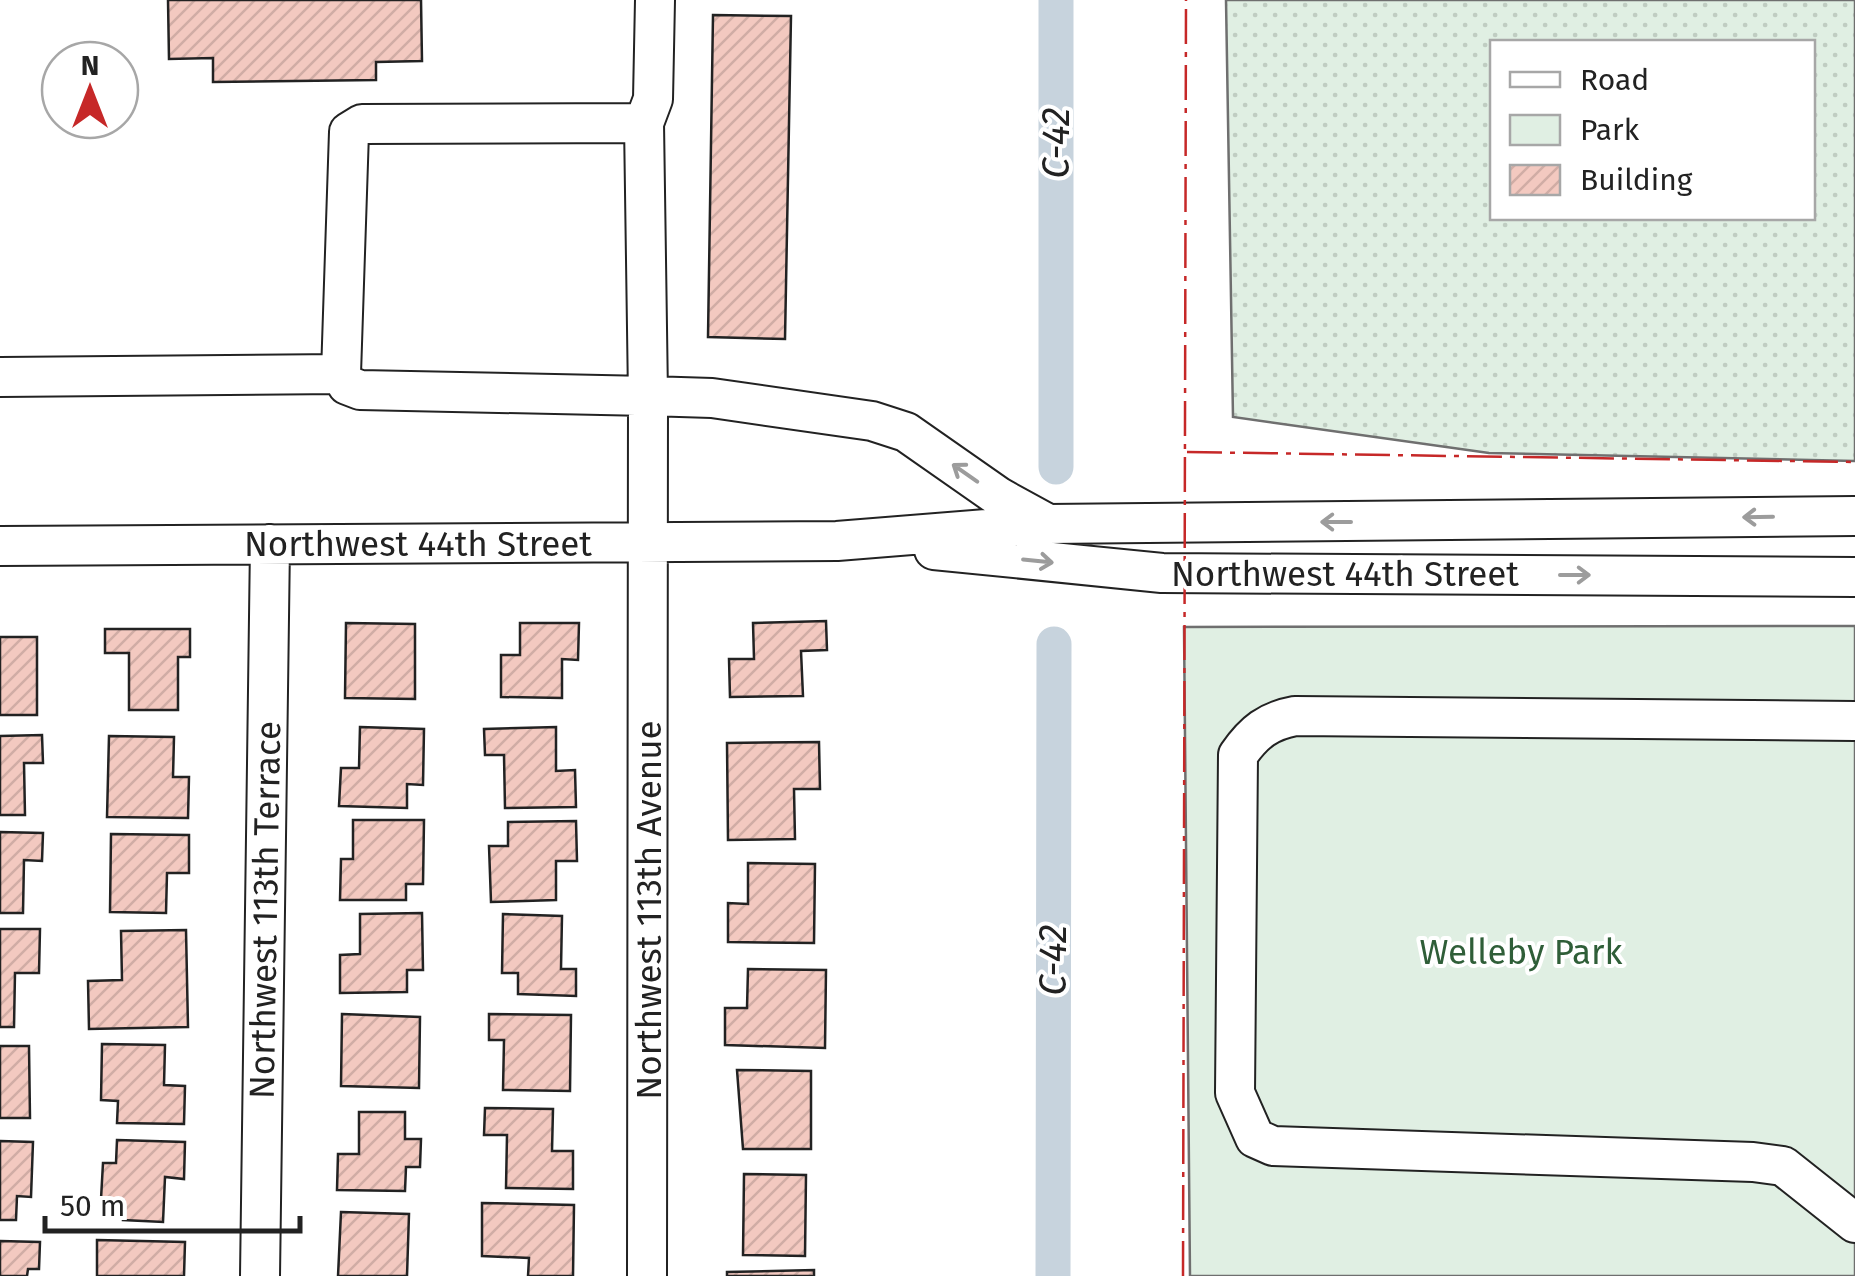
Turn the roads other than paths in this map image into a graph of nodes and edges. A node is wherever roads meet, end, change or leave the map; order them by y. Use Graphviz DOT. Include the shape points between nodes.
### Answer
graph roads {
  1 [pos="655,0"];
  2 [pos="644,123"];
  3 [pos="341,374"];
  4 [pos="0,377"];
  5 [pos="648,396"];
  6 [pos="1855,516"];
  7 [pos="1048,524"];
  8 [pos="836,541"];
  9 [pos="651,543"];
  10 [pos="270,544"];
  11 [pos="0,546"];
  12 [pos="1855,577"];
  13 [pos="1855,721"];
  14 [pos="1855,1223"];
  15 [pos="260,1276"];
  16 [pos="647,1276"];
  1 -- 2 [label="street, Northwest 113th Avenue" via="653,98"];
  2 -- 3 [label="street" via="362,124 349,132"];
  2 -- 5 [label="street, Northwest 113th Avenue"];
  3 -- 4 [label="street"];
  3 -- 5 [label="street" via="360,390"];
  7 -- 5 [label="street, one-way" via="906,432 872,421 712,398"];
  5 -- 9 [label="street, Northwest 113th Avenue"];
  6 -- 7 [label="street, Northwest 44th Street, one-way"];
  7 -- 8 [label="street, Northwest 44th Street"];
  8 -- 9 [label="street, Northwest 44th Street"];
  8 -- 12 [label="street, Northwest 44th Street, one-way" via="1162,573"];
  9 -- 10 [label="street, Northwest 44th Street"];
  9 -- 16 [label="street, Northwest 113th Avenue"];
  10 -- 11 [label="street, Northwest 44th Street"];
  10 -- 15 [label="street, Northwest 113th Terrace"];
  13 -- 14 [label="street" via="1273,720 1238,755 1235,1034 1235,1093 1254,1138 1274,1146 1753,1162 1783,1166"];
}
